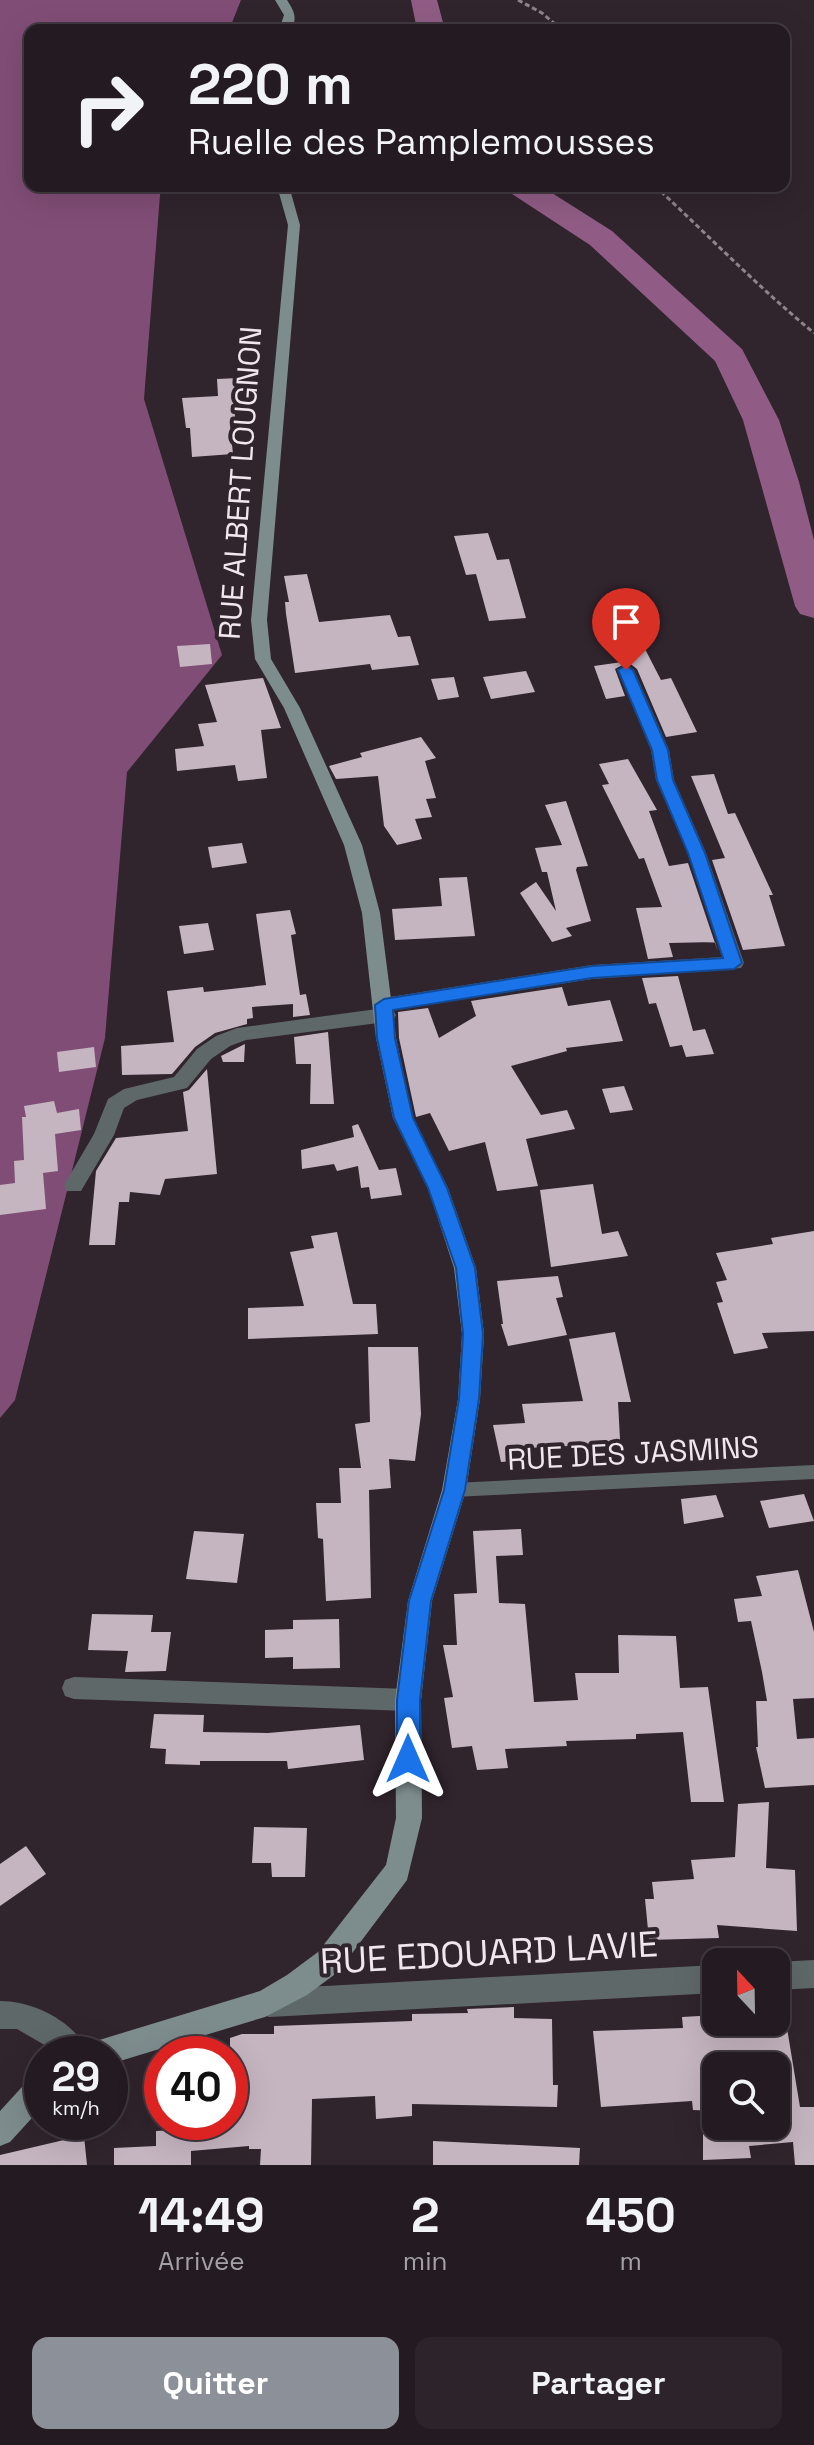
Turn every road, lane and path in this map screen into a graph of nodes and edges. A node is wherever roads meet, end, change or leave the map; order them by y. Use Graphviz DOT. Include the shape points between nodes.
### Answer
graph roads {
  1 [pos="281,0"];
  2 [pos="518,0"];
  3 [pos="289,24"];
  4 [pos="555,24"];
  5 [pos="285,192"];
  6 [pos="661,192"];
  7 [pos="814,333"];
  8 [pos="626,670"];
  9 [pos="385,1010"];
  10 [pos="74,1185"];
  11 [pos="814,1472"];
  12 [pos="454,1490"];
  13 [pos="74,1688"];
  14 [pos="408,1700"];
  15 [pos="814,1974"];
  16 [pos="790,1975"];
  17 [pos="702,1980"];
  18 [pos="265,2003"];
  19 [pos="0,2015"];
  20 [pos="57,2036"];
  21 [pos="128,2044"];
  22 [pos="24,2106"];
  23 [pos="0,2132"];
  1 -- 3 [label="street" via="290,14"];
  2 -- 4 [label="path"];
  5 -- 9 [label="street, RUE ALBERT LOUGNON" via="294,225 261,589 263,659 292,708 353,845 371,913"];
  6 -- 7 [label="path"];
  8 -- 9 [label="street" via="660,750 665,780 697,853 734,963 592,972"];
  9 -- 10 [label="street" via="223,1041 180,1083 131,1094 115,1104 104,1135"];
  9 -- 12 [label="street, RUE ALBERT LOUGNON" via="403,1118 438,1188 465,1268 473,1334"];
  11 -- 12 [label="lane, RUE DES JASMINS"];
  12 -- 14 [label="street, RUE ALBERT LOUGNON" via="420,1601"];
  13 -- 14 [label="street"];
  14 -- 18 [label="street, RUE ALBERT LOUGNON" via="409,1818 398,1871 328,1962"];
  15 -- 16 [label="street"];
  17 -- 18 [label="street, RUE EDOUARD LAVIE"];
  18 -- 21 [label="street, RUE ALBERT LOUGNON"];
  19 -- 20 [label="street" via="20,2015"];
  22 -- 23 [label="street"];
}
